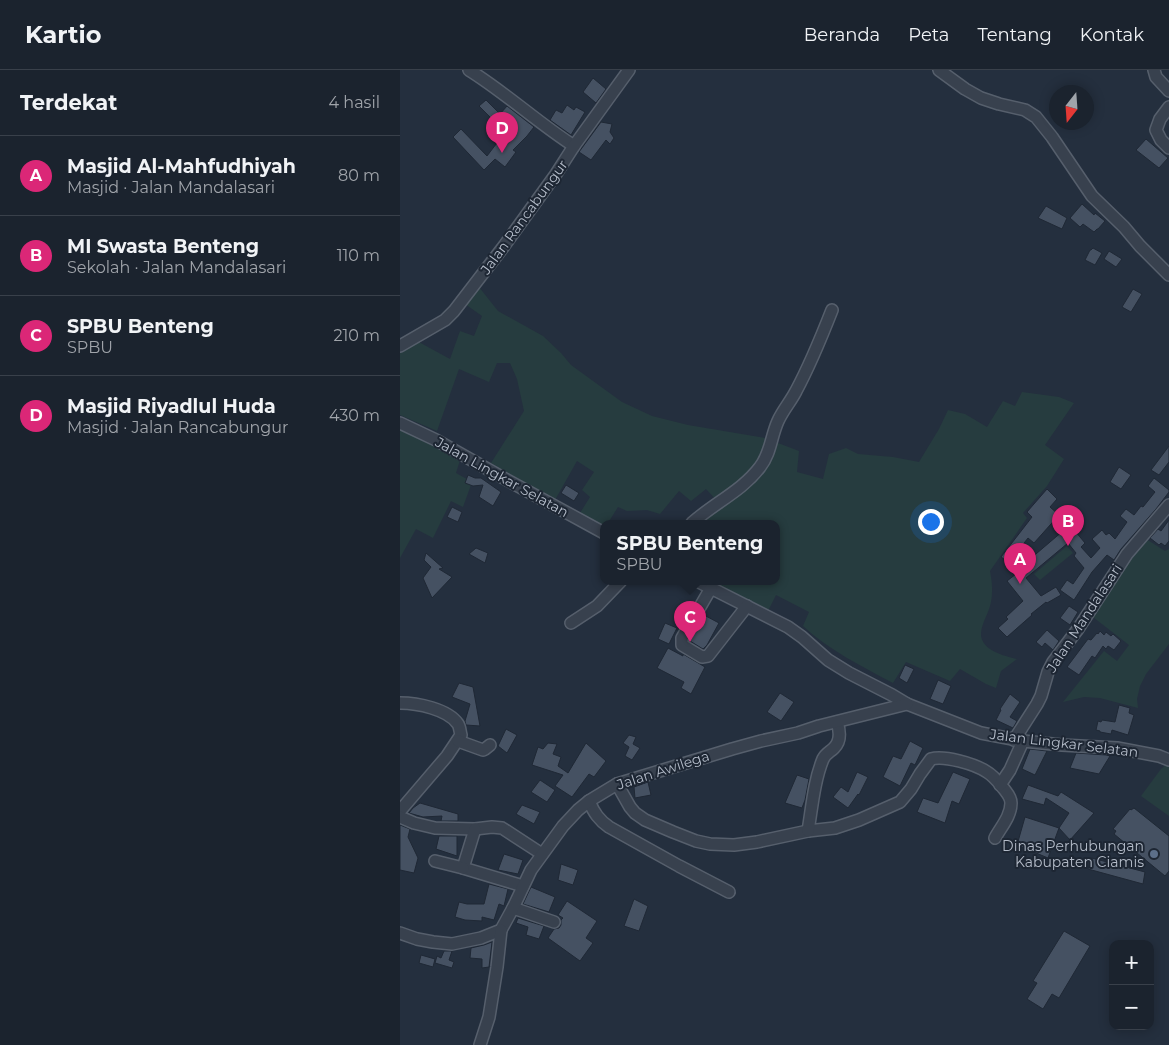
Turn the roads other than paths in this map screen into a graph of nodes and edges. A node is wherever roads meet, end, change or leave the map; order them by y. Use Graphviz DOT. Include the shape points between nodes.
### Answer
graph roads {
  1 [pos="469,70"];
  2 [pos="629,70"];
  3 [pos="939,70"];
  4 [pos="1154,70"];
  5 [pos="1169,91"];
  6 [pos="1169,107"];
  7 [pos="574,146"];
  8 [pos="1169,148"];
  9 [pos="1169,274"];
  10 [pos="832,310"];
  11 [pos="400,346"];
  12 [pos="400,423"];
  13 [pos="1169,505"];
  14 [pos="696,520"];
  15 [pos="600,531"];
  16 [pos="617,585"];
  17 [pos="705,585"];
  18 [pos="711,588"];
  19 [pos="747,606"];
  20 [pos="571,623"];
  21 [pos="400,703"];
  22 [pos="907,704"];
  23 [pos="837,722"];
  24 [pos="1018,740"];
  25 [pos="458,741"];
  26 [pos="490,745"];
  27 [pos="1169,760"];
  28 [pos="618,784"];
  29 [pos="1000,785"];
  30 [pos="589,801"];
  31 [pos="400,811"];
  32 [pos="400,817"];
  33 [pos="475,829"];
  34 [pos="808,831"];
  35 [pos="995,838"];
  36 [pos="542,854"];
  37 [pos="435,861"];
  38 [pos="463,868"];
  39 [pos="523,886"];
  40 [pos="729,892"];
  41 [pos="513,908"];
  42 [pos="554,922"];
  43 [pos="501,930"];
  44 [pos="400,933"];
  45 [pos="480,1045"];
  1 -- 7 [label="street"];
  2 -- 7 [label="street, Jalan Rancabungur"];
  3 -- 9 [label="street" via="981,98 1025,110 1036,117 1092,196"];
  4 -- 5 [label="street"];
  6 -- 8 [label="street" via="1156,130"];
  7 -- 11 [label="street, Jalan Rancabungur" via="454,311 445,320"];
  10 -- 14 [label="street" via="812,360 779,420 760,467 733,493"];
  12 -- 15 [label="street, Jalan Lingkar Selatan"];
  13 -- 24 [label="street, Jalan Mandalasari" via="1127,554 1053,662 1037,704"];
  16 -- 20 [label="street" via="596,606"];
  17 -- 18 [label="street, Jalan Lingkar Selatan"];
  18 -- 19 [label="street, Jalan Lingkar Selatan"];
  18 -- 19 [label="street" via="681,642 702,657 708,656"];
  19 -- 22 [label="street, Jalan Lingkar Selatan" via="788,627 849,673"];
  21 -- 25 [label="street" via="437,710 450,716 459,725 461,735"];
  22 -- 23 [label="street, Jalan Awilega"];
  22 -- 24 [label="street, Jalan Lingkar Selatan" via="981,733"];
  23 -- 28 [label="street, Jalan Awilega" via="732,749"];
  23 -- 34 [label="street" via="838,742 823,758"];
  24 -- 27 [label="street, Jalan Lingkar Selatan" via="1117,748"];
  24 -- 29 [label="street, Jalan Mandalasari" via="1010,770"];
  25 -- 26 [label="street" via="483,750"];
  25 -- 31 [label="street"];
  28 -- 30 [label="street, Jalan Awilega"];
  28 -- 34 [label="street" via="635,813 696,841 734,845"];
  29 -- 34 [label="street" via="976,766 936,757 930,759 900,802 835,828"];
  29 -- 35 [label="street" via="1011,803 1009,814"];
  30 -- 36 [label="street, Jalan Awilega" via="563,826"];
  30 -- 40 [label="street" via="596,816 609,827"];
  32 -- 33 [label="street" via="435,828"];
  33 -- 36 [label="street" via="502,828"];
  33 -- 38 [label="street"];
  36 -- 39 [label="street, Jalan Awilega"];
  37 -- 38 [label="street"];
  38 -- 39 [label="street"];
  39 -- 41 [label="street, Jalan Awilega"];
  41 -- 42 [label="street"];
  41 -- 43 [label="street, Jalan Awilega"];
  43 -- 44 [label="street" via="452,944"];
  43 -- 45 [label="street" via="489,1017"];
}
